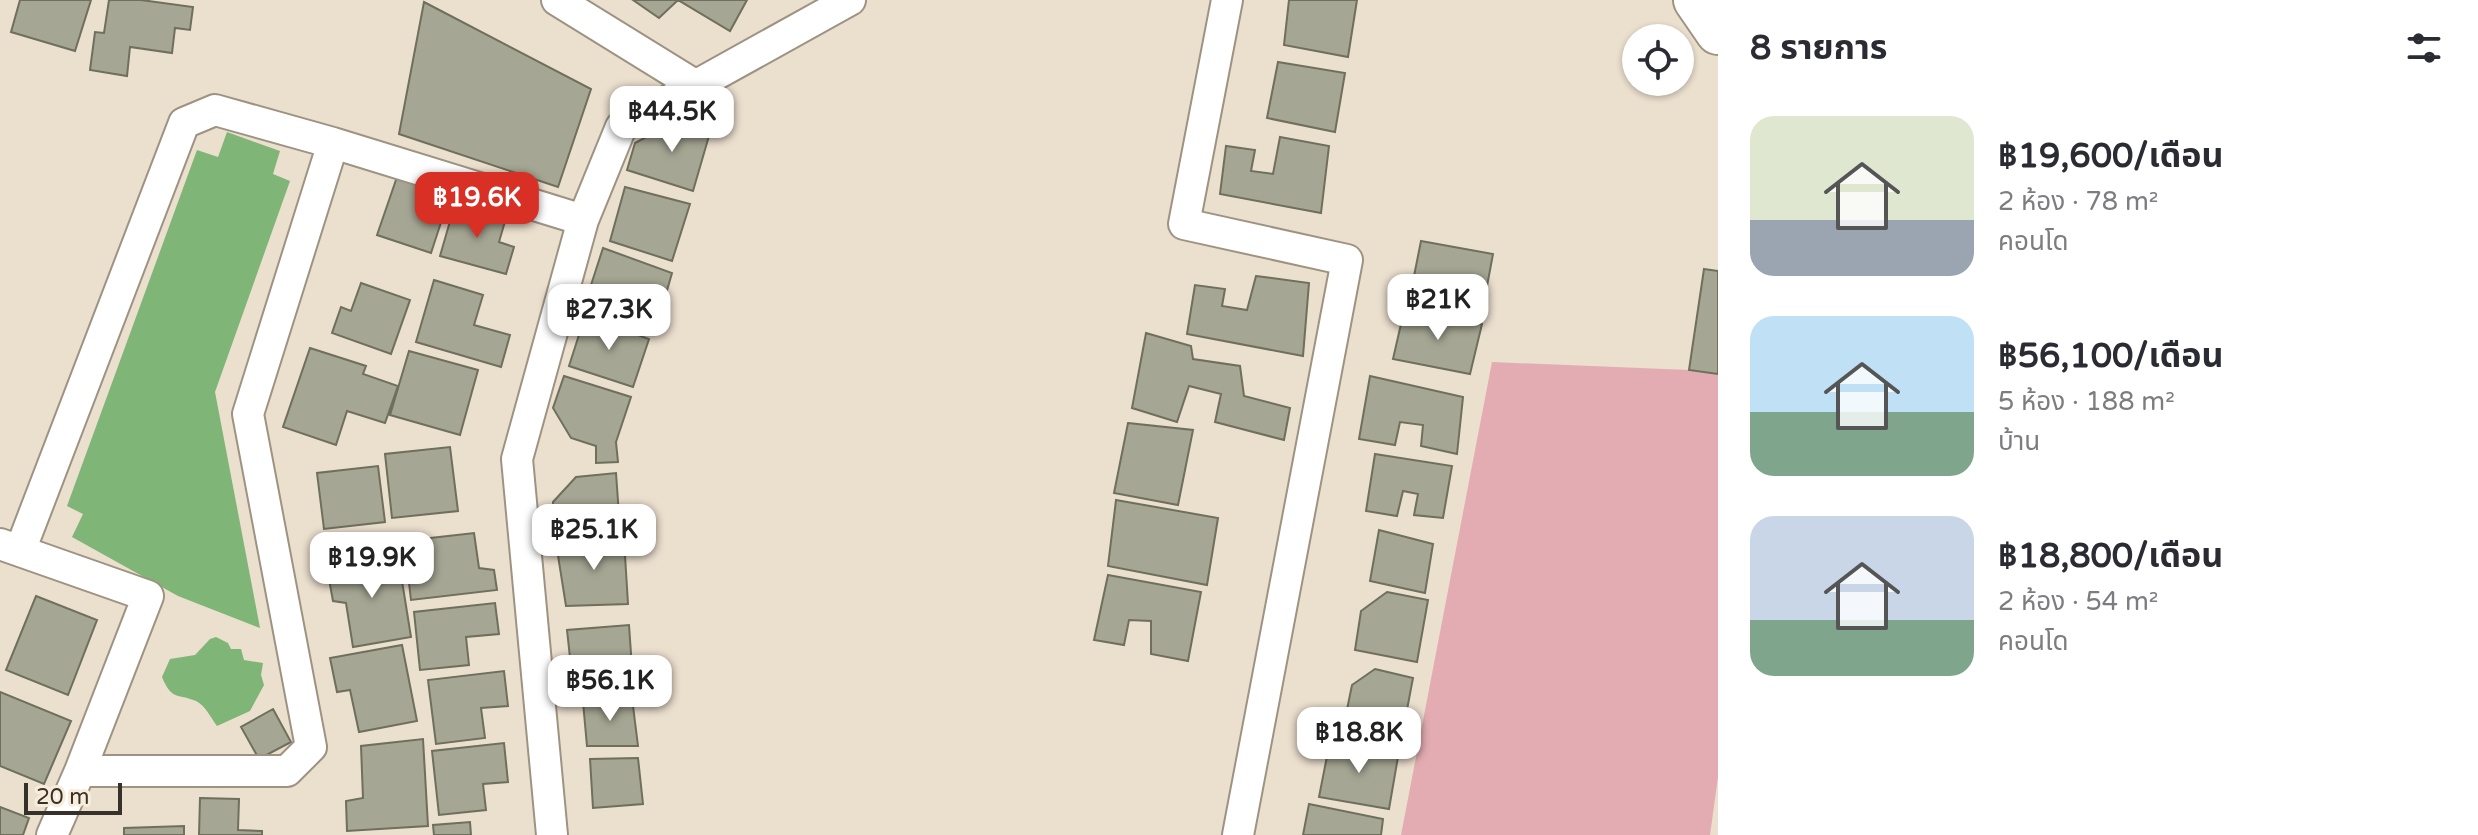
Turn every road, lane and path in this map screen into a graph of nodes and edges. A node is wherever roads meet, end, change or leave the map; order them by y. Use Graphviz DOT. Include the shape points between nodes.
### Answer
graph roads {
  1 [pos="557,0"];
  2 [pos="850,0"];
  3 [pos="1227,0"];
  4 [pos="1696,0"];
  5 [pos="1718,32"];
  6 [pos="693,84"];
  7 [pos="333,143"];
  8 [pos="583,220"];
  9 [pos="10,548"];
  10 [pos="80,771"];
  11 [pos="52,835"];
  12 [pos="552,835"];
  13 [pos="1238,835"];
  1 -- 6 [label="street"];
  2 -- 6 [label="street"];
  3 -- 13 [label="street" via="1184,224 1347,260"];
  4 -- 5 [label="street"];
  6 -- 8 [label="street" via="621,127"];
  7 -- 8 [label="street"];
  7 -- 9 [label="street" via="215,110 184,123"];
  7 -- 10 [label="street" via="248,414 311,747 287,771"];
  8 -- 12 [label="street" via="517,459"];
  9 -- 10 [label="street" via="148,596"];
  10 -- 11 [label="street"];
}
